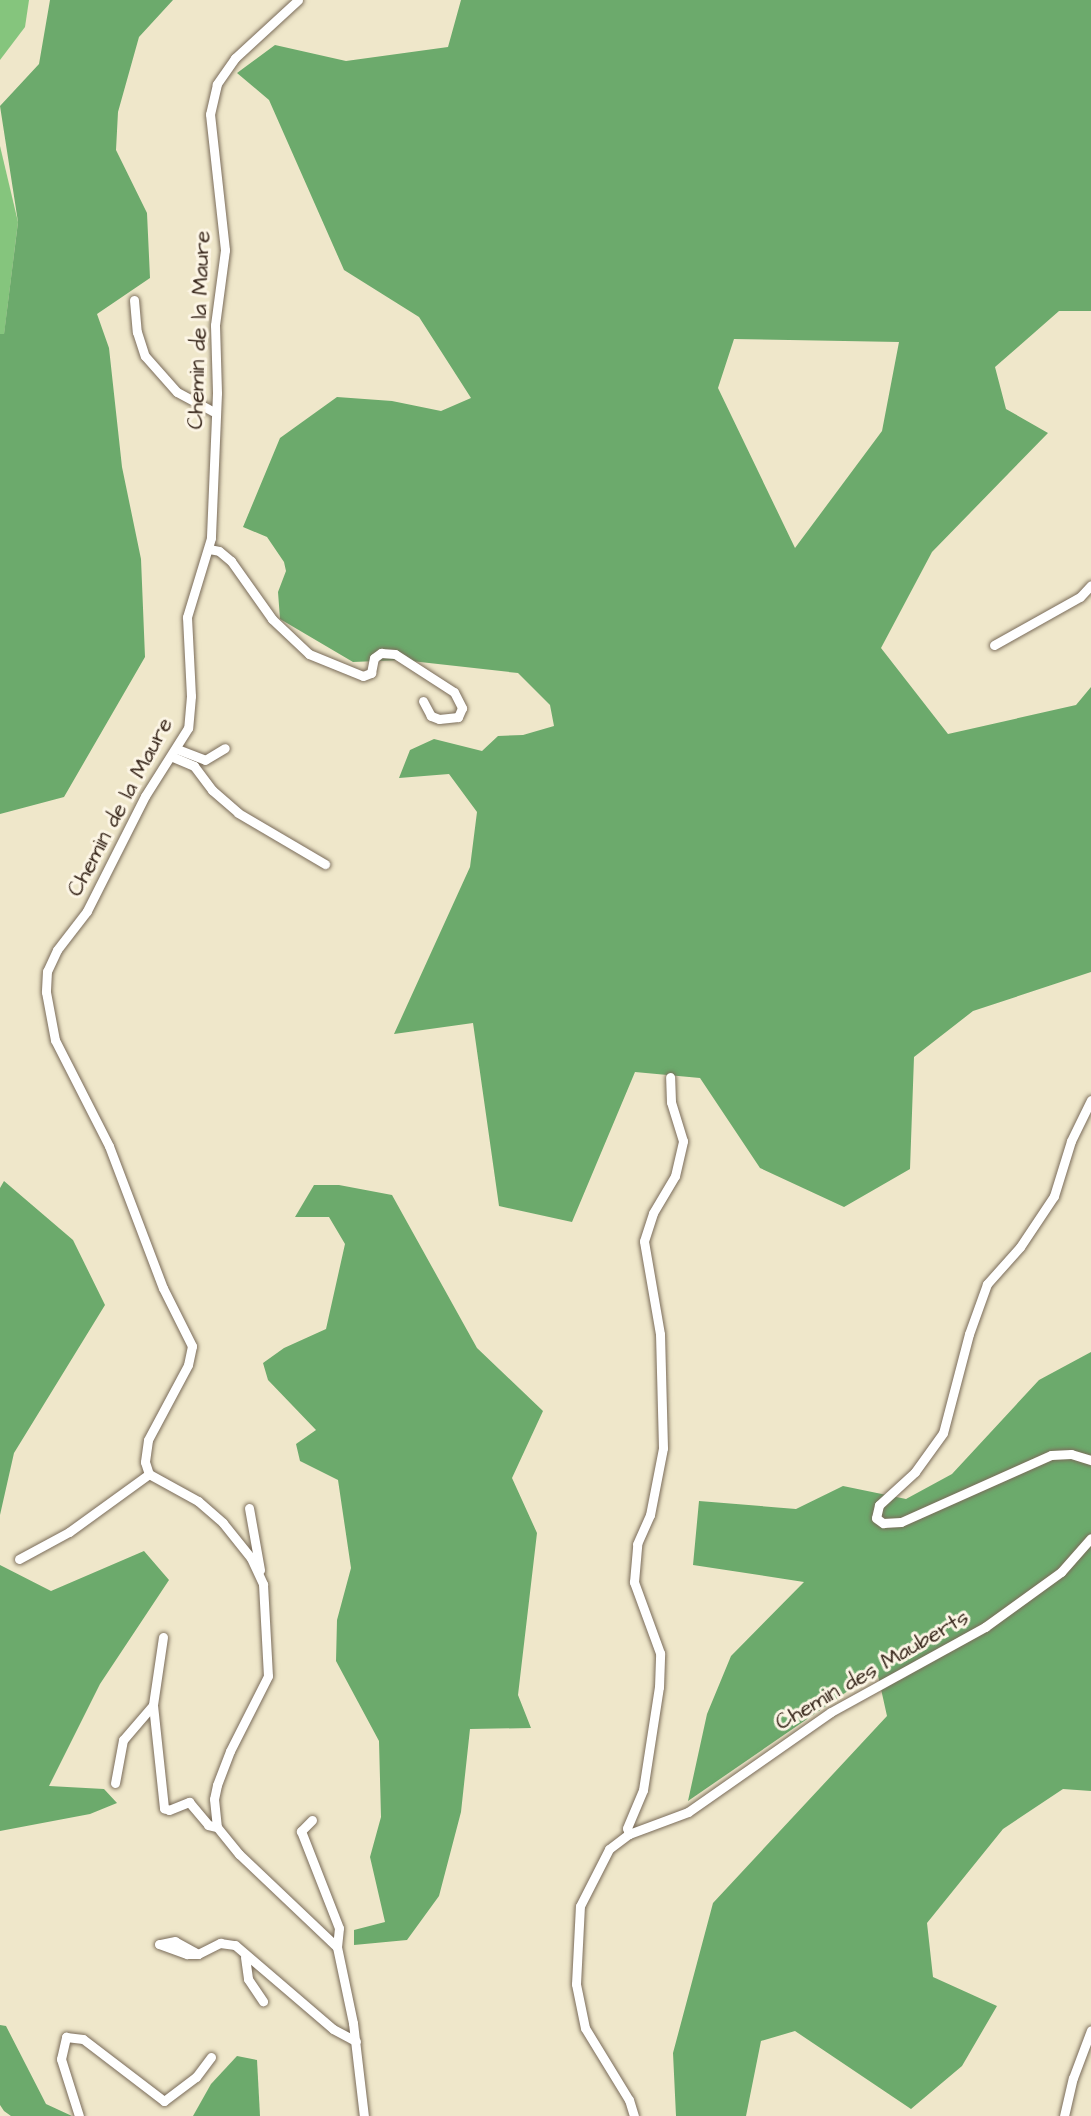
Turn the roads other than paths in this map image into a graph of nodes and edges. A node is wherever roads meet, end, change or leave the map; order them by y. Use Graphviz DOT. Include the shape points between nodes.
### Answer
graph roads {
  1 [pos="298,0"];
  2 [pos="134,300"];
  3 [pos="216,413"];
  4 [pos="209,549"];
  5 [pos="1091,585"];
  6 [pos="994,645"];
  7 [pos="423,701"];
  8 [pos="225,748"];
  9 [pos="175,753"];
  10 [pos="325,864"];
  11 [pos="670,1077"];
  12 [pos="1091,1100"];
  13 [pos="1091,1460"];
  14 [pos="149,1474"];
  15 [pos="249,1508"];
  16 [pos="1091,1538"];
  17 [pos="19,1559"];
  18 [pos="259,1572"];
  19 [pos="163,1637"];
  20 [pos="153,1705"];
  21 [pos="115,1783"];
  22 [pos="312,1820"];
  23 [pos="218,1827"];
  24 [pos="629,1834"];
  25 [pos="337,1947"];
  26 [pos="198,1954"];
  27 [pos="245,1957"];
  28 [pos="263,2001"];
  29 [pos="1091,2030"];
  30 [pos="356,2041"];
  31 [pos="211,2056"];
  32 [pos="79,2116"];
  33 [pos="364,2116"];
  34 [pos="634,2116"];
  35 [pos="1064,2116"];
  1 -- 3 [label="street, Chemin de la Maure" via="235,58 213,99 211,128 225,250 215,325"];
  2 -- 3 [label="street" via="137,332 145,356 177,392"];
  3 -- 4 [label="street, Chemin de la Maure"];
  4 -- 7 [label="street" via="219,551 231,561 272,619 309,654 363,676 371,672 374,658 381,653 395,654 454,692 462,708 458,717 439,719 431,716"];
  4 -- 9 [label="street, Chemin de la Maure" via="187,617 191,712"];
  5 -- 6 [label="street" via="1080,597"];
  8 -- 9 [label="street" via="205,760"];
  9 -- 10 [label="street" via="194,766 212,790 246,819"];
  9 -- 14 [label="street, Chemin de la Maure" via="145,796 87,911 57,950 46,986 55,1040 109,1146 163,1288 192,1346 188,1365 148,1440 145,1462"];
  11 -- 24 [label="street" via="671,1102 682,1142 675,1176 653,1213 644,1241 660,1334 663,1448 650,1515 637,1544 634,1582 658,1644 659,1687 643,1790 627,1828"];
  12 -- 13 [label="street" via="1071,1142 1054,1196 1020,1247 987,1284 969,1334 943,1433 915,1472 879,1505 876,1518 883,1523 901,1522 1041,1458 1060,1454"];
  14 -- 17 [label="street" via="69,1532"];
  14 -- 18 [label="street" via="198,1501 223,1524"];
  15 -- 18 [label="street"];
  16 -- 24 [label="street, Chemin des Mauberts" via="1061,1572 985,1627 831,1712 688,1812"];
  18 -- 23 [label="street" via="268,1676 218,1785 214,1799"];
  19 -- 20 [label="street"];
  20 -- 21 [label="street" via="123,1740"];
  20 -- 23 [label="street" via="164,1808 169,1810 189,1802 208,1825"];
  22 -- 25 [label="street" via="301,1831 339,1928"];
  23 -- 25 [label="street" via="240,1854"];
  24 -- 34 [label="street" via="609,1849 585,1892 578,1921 576,1984 585,2028 629,2100"];
  25 -- 30 [label="street" via="345,1970"];
  26 -- 27 [label="street" via="227,1943"];
  27 -- 28 [label="street" via="248,1979"];
  27 -- 30 [label="street" via="333,2029"];
  29 -- 35 [label="street"];
  30 -- 33 [label="street"];
  31 -- 32 [label="street" via="196,2077 164,2101 83,2038 66,2037 61,2060"];
}
